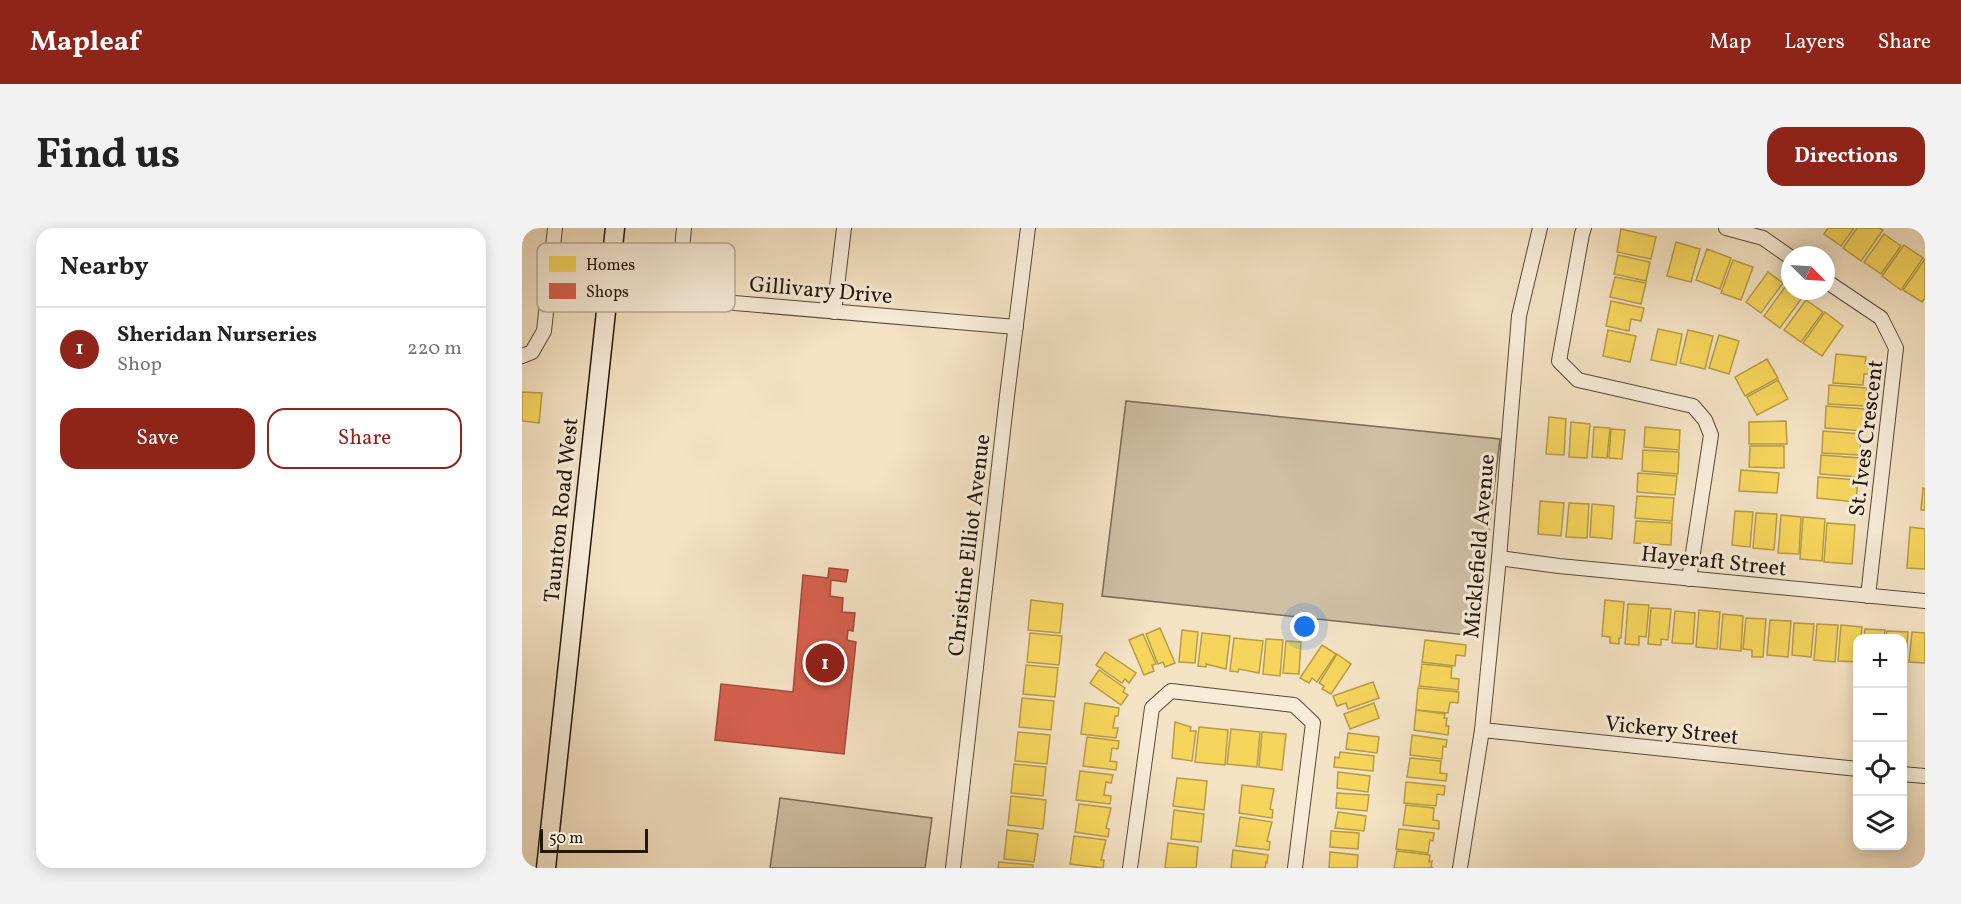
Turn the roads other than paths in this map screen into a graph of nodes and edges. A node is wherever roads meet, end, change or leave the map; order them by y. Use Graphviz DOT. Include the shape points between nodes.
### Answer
graph roads {
  1 [pos="555,228"];
  2 [pos="615,228"];
  3 [pos="684,228"];
  4 [pos="844,228"];
  5 [pos="1028,228"];
  6 [pos="1540,228"];
  7 [pos="1584,228"];
  8 [pos="1726,228"];
  9 [pos="553,243"];
  10 [pos="613,243"];
  11 [pos="683,243"];
  12 [pos="1781,251"];
  13 [pos="1835,287"];
  14 [pos="735,303"];
  15 [pos="546,312"];
  16 [pos="606,312"];
  17 [pos="834,312"];
  18 [pos="1016,327"];
  19 [pos="522,356"];
  20 [pos="1499,558"];
  21 [pos="1689,579"];
  22 [pos="1868,596"];
  23 [pos="1925,601"];
  24 [pos="1482,729"];
  25 [pos="1853,769"];
  26 [pos="1907,775"];
  27 [pos="1925,777"];
  28 [pos="546,868"];
  29 [pos="953,868"];
  30 [pos="1130,868"];
  31 [pos="1294,868"];
  32 [pos="1460,868"];
  1 -- 9 [label="street"];
  2 -- 10 [label="main road, Taunton Road West"];
  3 -- 11 [label="street, Gillivary Drive"];
  4 -- 17 [label="street"];
  5 -- 18 [label="street, Christine Elliot Avenue"];
  6 -- 20 [label="street, Micklefield Avenue" via="1519,316"];
  7 -- 21 [label="street" via="1559,361 1578,380 1693,406 1706,420 1711,435"];
  8 -- 12 [label="street" via="1763,238"];
  13 -- 22 [label="street, St. Ives Crescent" via="1881,318 1896,348"];
  14 -- 17 [label="street, Gillivary Drive"];
  15 -- 19 [label="street" via="544,331 532,352"];
  16 -- 28 [label="main road, Taunton Road West"];
  17 -- 18 [label="street, Gillivary Drive"];
  18 -- 29 [label="street, Christine Elliot Avenue"];
  20 -- 21 [label="street, Hayeraft Street"];
  20 -- 24 [label="street, Micklefield Avenue"];
  21 -- 22 [label="street, Hayeraft Street"];
  22 -- 23 [label="street, Hayeraft Street"];
  24 -- 25 [label="street, Vickery Street"];
  24 -- 32 [label="street, Micklefield Avenue"];
  26 -- 27 [label="street"];
  30 -- 31 [label="street" via="1152,708 1171,691 1294,705 1313,723"];
}
